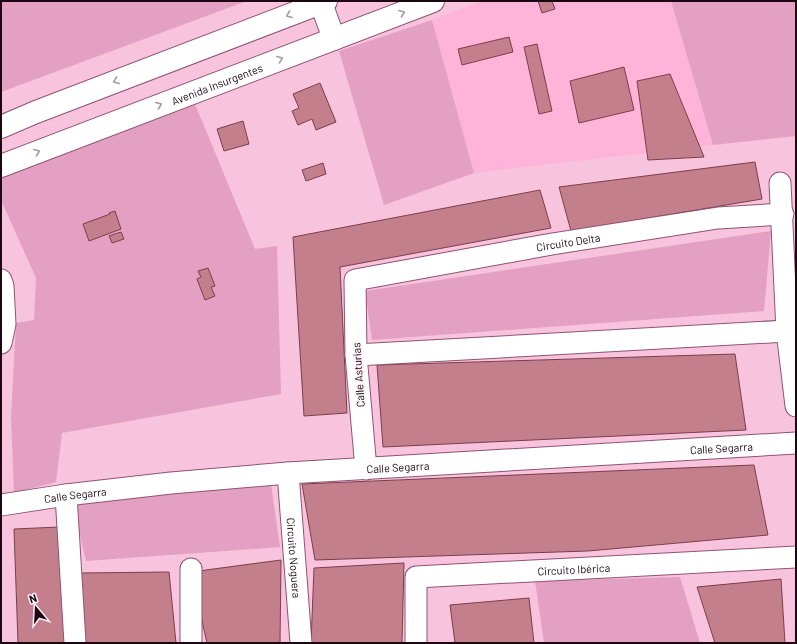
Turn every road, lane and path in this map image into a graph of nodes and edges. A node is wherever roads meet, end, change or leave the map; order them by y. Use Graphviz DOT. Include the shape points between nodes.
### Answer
graph roads {
  1 [pos="433,1"];
  2 [pos="323,2"];
  3 [pos="334,39"];
  4 [pos="1,127"];
  5 [pos="1,166"];
  6 [pos="780,183"];
  7 [pos="782,214"];
  8 [pos="1,280"];
  9 [pos="355,280"];
  10 [pos="786,331"];
  11 [pos="1,343"];
  12 [pos="356,355"];
  13 [pos="796,406"];
  14 [pos="796,443"];
  15 [pos="366,469"];
  16 [pos="288,473"];
  17 [pos="66,495"];
  18 [pos="1,505"];
  19 [pos="796,557"];
  20 [pos="191,569"];
  21 [pos="75,643"];
  22 [pos="191,643"];
  23 [pos="301,643"];
  24 [pos="416,643"];
  3 -- 1 [label="main road, Avenida Insurgentes, one-way"];
  2 -- 3 [label="main road"];
  2 -- 4 [label="main road, one-way"];
  5 -- 3 [label="main road, Avenida Insurgentes, one-way"];
  6 -- 7 [label="street"];
  7 -- 9 [label="street, Circuito Delta" via="703,220 552,244"];
  7 -- 10 [label="street"];
  8 -- 11 [label="street" via="6,324"];
  9 -- 12 [label="street, Calle Asturias"];
  10 -- 12 [label="street"];
  10 -- 13 [label="street"];
  12 -- 15 [label="street, Calle Asturias"];
  14 -- 15 [label="street, Calle Segarra"];
  15 -- 16 [label="street, Calle Segarra"];
  16 -- 17 [label="street, Calle Segarra"];
  16 -- 23 [label="street, Circuito Noguera"];
  17 -- 18 [label="street, Calle Segarra"];
  17 -- 21 [label="street"];
  19 -- 24 [label="street, Circuito Ibérica" via="416,578"];
  20 -- 22 [label="street"];
}
